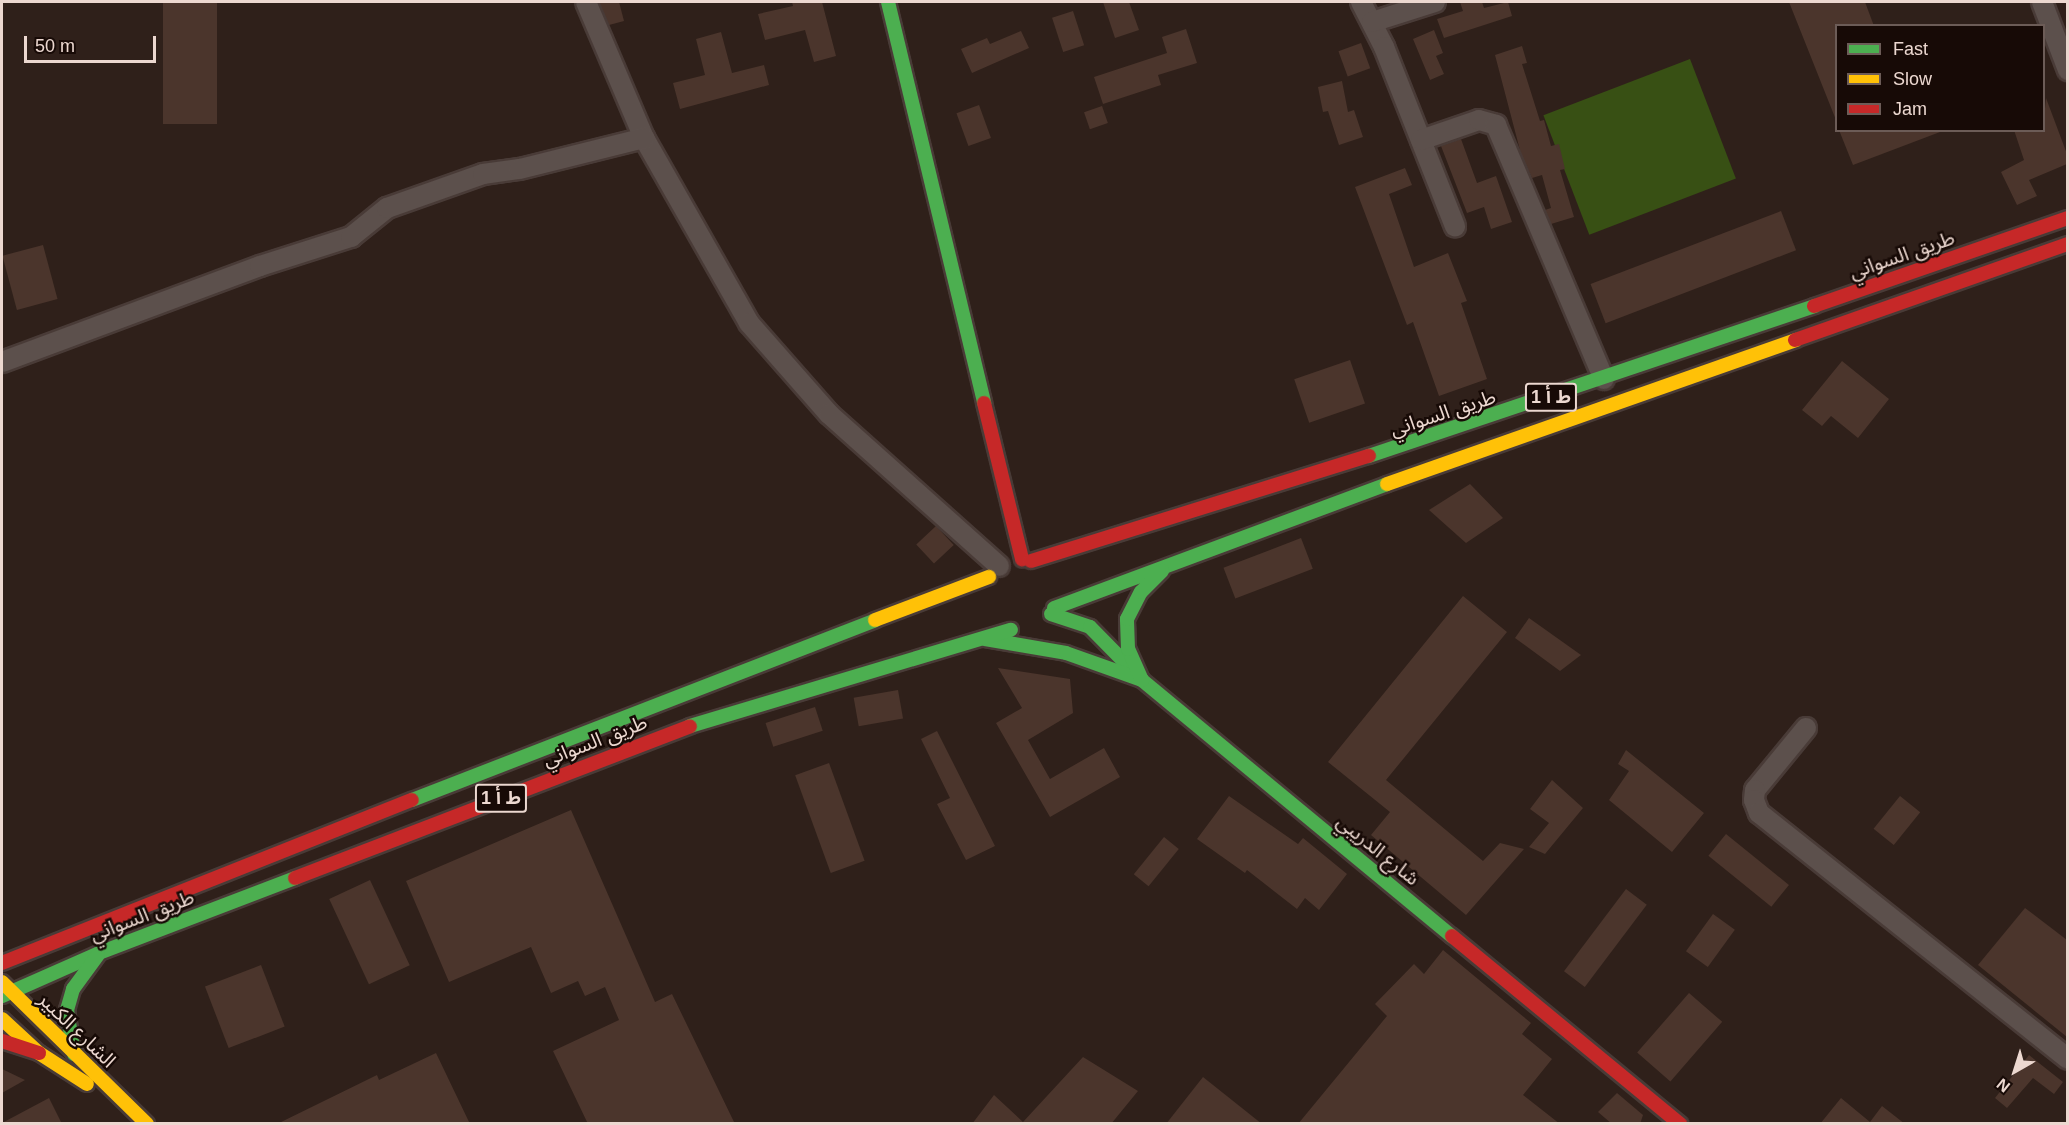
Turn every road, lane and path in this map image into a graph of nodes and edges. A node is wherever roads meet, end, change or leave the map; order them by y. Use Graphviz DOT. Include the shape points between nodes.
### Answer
graph roads {
  1 [pos="586,2"];
  2 [pos="888,2"];
  3 [pos="1361,2"];
  4 [pos="1435,2"];
  5 [pos="2042,2"];
  6 [pos="1372,22"];
  7 [pos="2067,70"];
  8 [pos="644,138"];
  9 [pos="1421,140"];
  10 [pos="2067,218"];
  11 [pos="1455,226"];
  12 [pos="2067,244"];
  13 [pos="2,362"];
  14 [pos="1604,379"];
  15 [pos="1026,560"];
  16 [pos="1045,569"];
  17 [pos="1165,569"];
  18 [pos="994,572"];
  19 [pos="1056,591"];
  20 [pos="985,592"];
  21 [pos="1050,615"];
  22 [pos="997,622"];
  23 [pos="982,638"];
  24 [pos="1142,680"];
  25 [pos="1806,728"];
  26 [pos="99,953"];
  27 [pos="2,963"];
  28 [pos="4,990"];
  29 [pos="2,1019"];
  30 [pos="2,1041"];
  31 [pos="39,1053"];
  32 [pos="74,1054"];
  33 [pos="2067,1059"];
  34 [pos="125,1106"];
  35 [pos="1678,1123"];
  36 [pos="147,1124"];
  1 -- 8 [label="street"];
  2 -- 15 [label="main road"];
  3 -- 6 [label="street"];
  4 -- 6 [label="street"];
  5 -- 7 [label="street"];
  6 -- 9 [label="street"];
  8 -- 13 [label="street" via="520,169 483,174 387,208 351,237 260,266"];
  8 -- 18 [label="street" via="748,323 829,414"];
  9 -- 11 [label="street"];
  9 -- 14 [label="street" via="1479,120 1496,125"];
  10 -- 14 [label="main road, طريق السواني / ط أ 1"];
  12 -- 17 [label="main road, ط أ 1" via="1375,488"];
  14 -- 15 [label="main road, طريق السواني / ط أ 1" via="1451,431"];
  15 -- 16 [label="main road"];
  15 -- 18 [label="main road, طريق السواني"];
  17 -- 21 [label="main road, ط أ 1"];
  17 -- 24 [label="main road" via="1142,592 1127,619 1128,649"];
  18 -- 20 [label="main road"];
  18 -- 27 [label="main road, طريق السواني / ط أ 1"];
  19 -- 21 [label="main road"];
  21 -- 24 [label="main road, شارع الدريبي" via="1090,627"];
  22 -- 23 [label="main road, طريق السواني / ط أ 1" via="1017,630"];
  23 -- 24 [label="main road" via="1048,648"];
  23 -- 26 [label="main road, طريق السواني / ط أ 1" via="740,707"];
  24 -- 35 [label="main road, شارع الدريبي"];
  25 -- 33 [label="street" via="1755,790 1759,813"];
  26 -- 28 [label="main road, طريق السواني / ط أ 1"];
  26 -- 32 [label="main road" via="73,988 67,1010"];
  28 -- 32 [label="main road, الشارع الكبير"];
  29 -- 31 [label="main road, الشارع الكبير"];
  30 -- 31 [label="main road"];
  31 -- 34 [label="main road, الشارع الكبير"];
  32 -- 34 [label="main road, الشارع الكبير"];
  34 -- 36 [label="main road, الشارع الكبير"];
}
